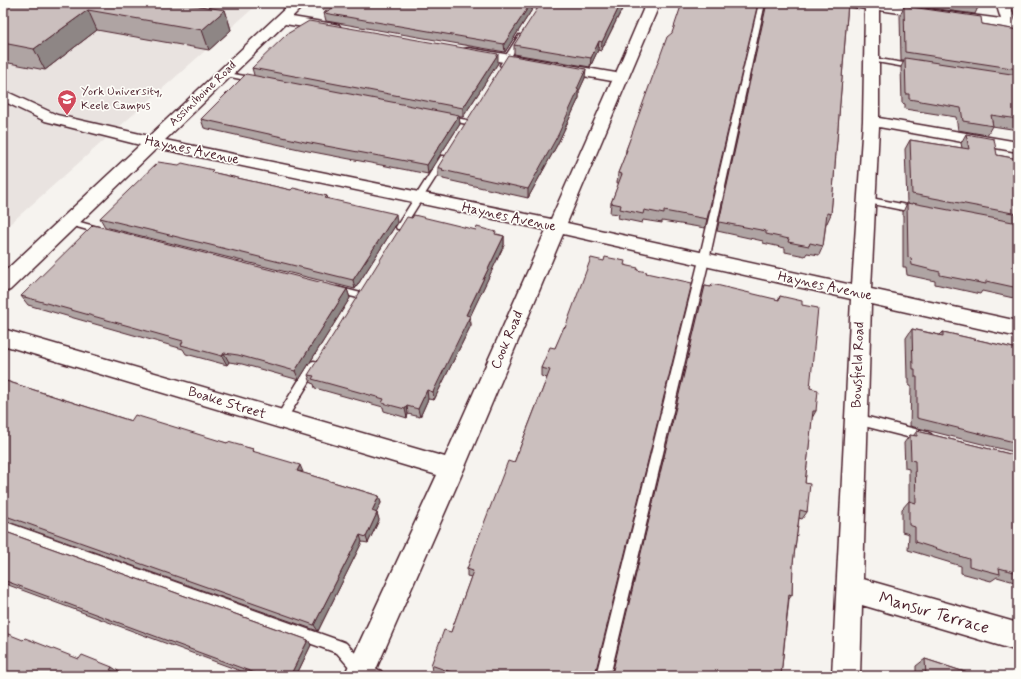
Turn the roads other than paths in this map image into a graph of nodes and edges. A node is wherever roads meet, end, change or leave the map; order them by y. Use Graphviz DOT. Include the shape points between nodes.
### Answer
graph roads {
  1 [pos="299,3"];
  2 [pos="519,3"];
  3 [pos="653,3"];
  4 [pos="762,3"];
  5 [pos="1003,3"];
  6 [pos="868,4"];
  7 [pos="538,7"];
  8 [pos="282,20"];
  9 [pos="528,25"];
  10 [pos="1013,25"];
  11 [pos="347,30"];
  12 [pos="454,49"];
  13 [pos="507,59"];
  14 [pos="872,60"];
  15 [pos="927,68"];
  16 [pos="498,73"];
  17 [pos="223,74"];
  18 [pos="621,78"];
  19 [pos="260,81"];
  20 [pos="3,95"];
  21 [pos="436,116"];
  22 [pos="871,121"];
  23 [pos="467,122"];
  24 [pos="153,142"];
  25 [pos="1018,147"];
  26 [pos="450,148"];
  27 [pos="419,198"];
  28 [pos="866,200"];
  29 [pos="925,211"];
  30 [pos="69,222"];
  31 [pos="556,227"];
  32 [pos="115,234"];
  33 [pos="394,237"];
  34 [pos="704,260"];
  35 [pos="3,285"];
  36 [pos="328,287"];
  37 [pos="861,294"];
  38 [pos="358,295"];
  39 [pos="1018,328"];
  40 [pos="3,337"];
  41 [pos="321,354"];
  42 [pos="281,419"];
  43 [pos="856,419"];
  44 [pos="936,439"];
  45 [pos="452,469"];
  46 [pos="3,527"];
  47 [pos="850,588"];
  48 [pos="1018,637"];
  49 [pos="365,674"];
  50 [pos="603,676"];
  51 [pos="846,676"];
  1 -- 8 [label="street, Assiniboine Road"];
  2 -- 7 [label="lane"];
  3 -- 18 [label="street, Cook Road"];
  4 -- 34 [label="lane"];
  5 -- 10 [label="street"];
  6 -- 10 [label="street"];
  6 -- 14 [label="street, Bowsfield Road"];
  8 -- 11 [label="street"];
  8 -- 17 [label="street, Assiniboine Road"];
  9 -- 13 [label="lane"];
  12 -- 13 [label="street"];
  13 -- 16 [label="lane"];
  13 -- 18 [label="street"];
  14 -- 15 [label="lane"];
  14 -- 22 [label="street, Bowsfield Road"];
  17 -- 19 [label="lane"];
  17 -- 24 [label="street, Assiniboine Road"];
  18 -- 31 [label="street, Cook Road"];
  20 -- 24 [label="street, Haynes Avenue" via="51,118"];
  21 -- 23 [label="lane"];
  22 -- 25 [label="street"];
  22 -- 28 [label="street, Bowsfield Road"];
  24 -- 27 [label="street, Haynes Avenue"];
  24 -- 30 [label="street, Assiniboine Road"];
  26 -- 27 [label="lane"];
  27 -- 31 [label="street, Haynes Avenue"];
  27 -- 33 [label="lane"];
  28 -- 29 [label="lane"];
  28 -- 37 [label="street, Bowsfield Road"];
  30 -- 32 [label="lane"];
  30 -- 35 [label="street, Assiniboine Road"];
  31 -- 34 [label="street, Haynes Avenue"];
  31 -- 45 [label="street, Cook Road"];
  34 -- 37 [label="street, Haynes Avenue"];
  34 -- 50 [label="lane"];
  36 -- 38 [label="lane"];
  37 -- 39 [label="street, Haynes Avenue"];
  37 -- 43 [label="street, Bowsfield Road"];
  40 -- 42 [label="street, Boake Street"];
  41 -- 42 [label="lane"];
  42 -- 45 [label="street, Boake Street"];
  43 -- 44 [label="lane"];
  43 -- 47 [label="street, Bowsfield Road"];
  45 -- 49 [label="street, Cook Road"];
  46 -- 49 [label="lane" via="341,648"];
  47 -- 48 [label="street, Mansur Terrace"];
  47 -- 51 [label="street, Bowsfield Road"];
}
